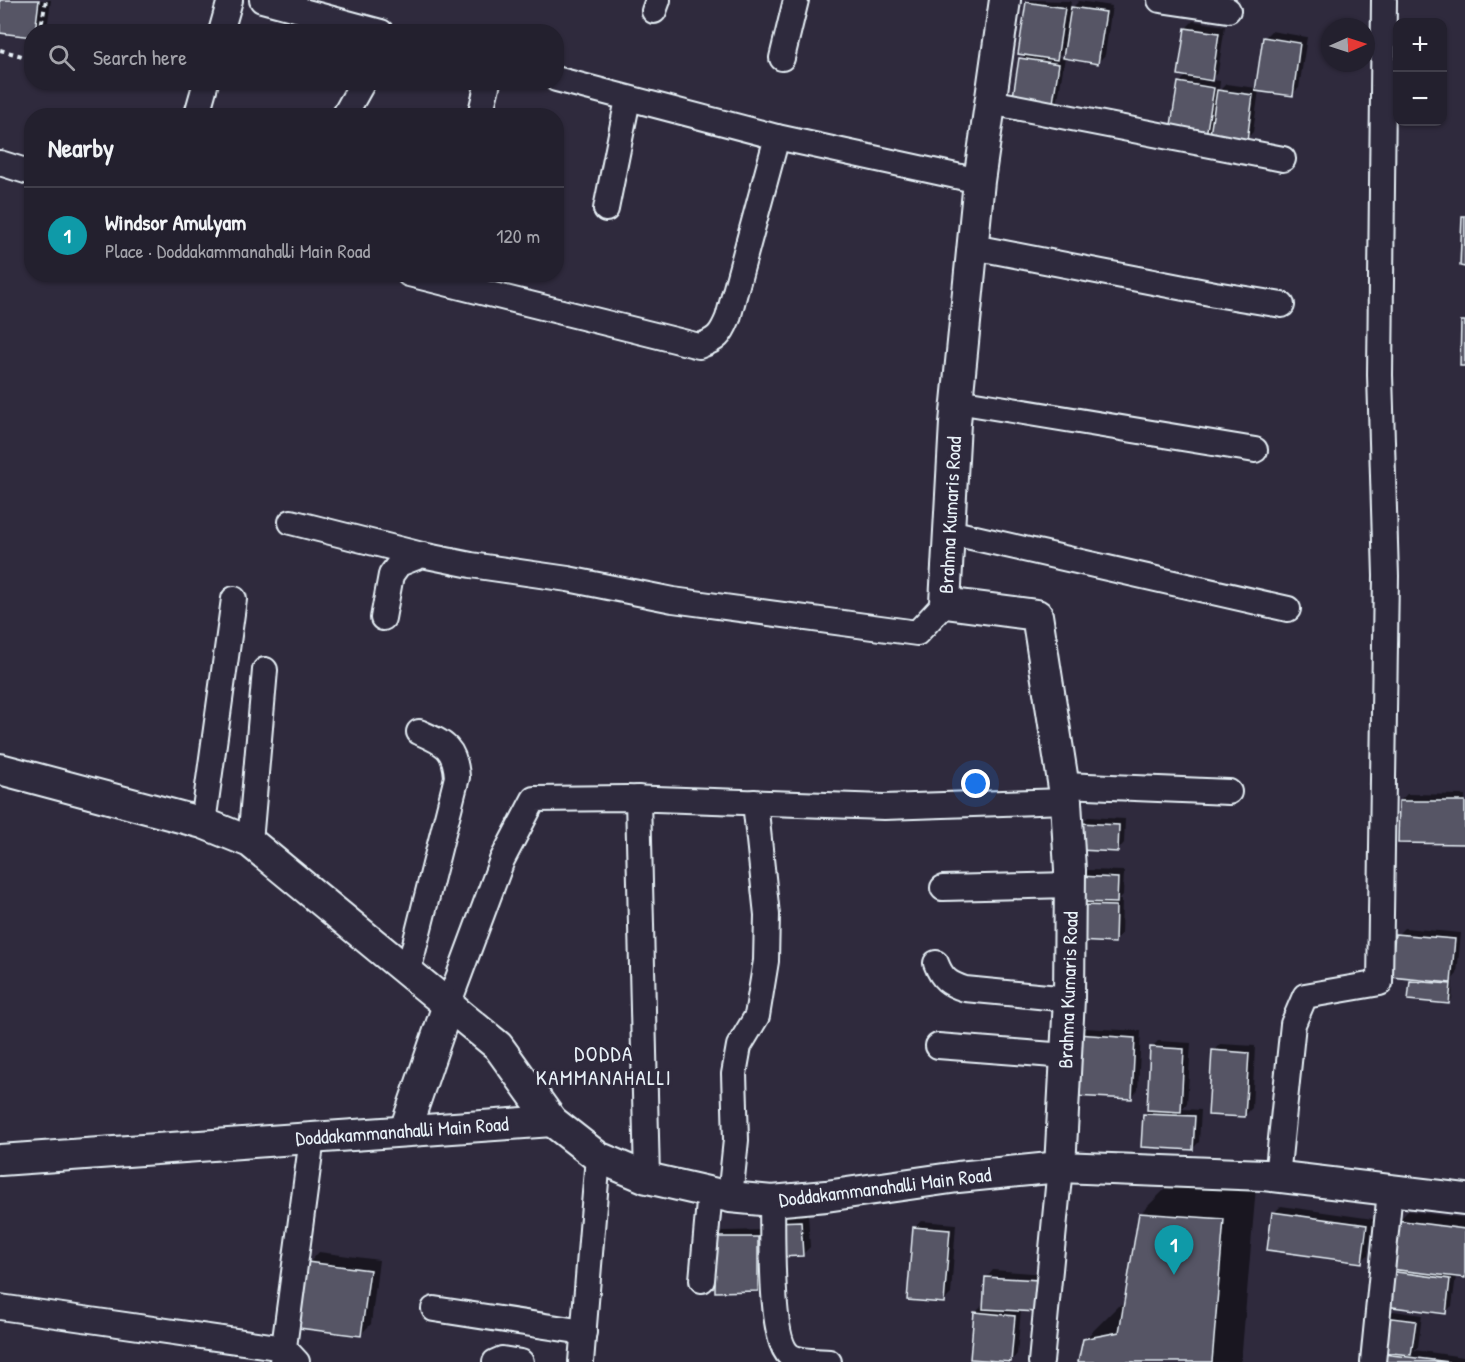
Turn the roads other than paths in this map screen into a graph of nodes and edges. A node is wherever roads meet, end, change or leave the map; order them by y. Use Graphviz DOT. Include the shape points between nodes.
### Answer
graph roads {
  1 [pos="230,0"];
  2 [pos="262,0"];
  3 [pos="796,0"];
  4 [pos="1005,0"];
  5 [pos="1160,0"];
  6 [pos="1384,0"];
  7 [pos="1228,10"];
  8 [pos="223,24"];
  9 [pos="351,24"];
  10 [pos="782,58"];
  11 [pos="564,81"];
  12 [pos="204,90"];
  13 [pos="359,90"];
  14 [pos="486,90"];
  15 [pos="628,99"];
  16 [pos="990,102"];
  17 [pos="199,108"];
  18 [pos="348,108"];
  19 [pos="482,108"];
  20 [pos="777,137"];
  21 [pos="1283,159"];
  22 [pos="0,163"];
  23 [pos="24,170"];
  24 [pos="979,181"];
  25 [pos="606,209"];
  26 [pos="973,247"];
  27 [pos="441,282"];
  28 [pos="1282,305"];
  29 [pos="957,401"];
  30 [pos="1255,450"];
  31 [pos="291,522"];
  32 [pos="949,532"];
  33 [pos="422,555"];
  34 [pos="234,599"];
  35 [pos="945,603"];
  36 [pos="1288,609"];
  37 [pos="383,618"];
  38 [pos="266,670"];
  39 [pos="419,732"];
  40 [pos="0,769"];
  41 [pos="1229,792"];
  42 [pos="1065,793"];
  43 [pos="638,798"];
  44 [pos="755,802"];
  45 [pos="203,823"];
  46 [pos="250,842"];
  47 [pos="1070,885"];
  48 [pos="943,888"];
  49 [pos="936,963"];
  50 [pos="408,972"];
  51 [pos="1069,999"];
  52 [pos="448,1005"];
  53 [pos="938,1046"];
  54 [pos="1066,1056"];
  55 [pos="552,1121"];
  56 [pos="405,1130"];
  57 [pos="312,1138"];
  58 [pos="598,1157"];
  59 [pos="0,1160"];
  60 [pos="1060,1167"];
  61 [pos="1277,1177"];
  62 [pos="647,1178"];
  63 [pos="1390,1191"];
  64 [pos="720,1194"];
  65 [pos="1465,1199"];
  66 [pos="772,1201"];
  67 [pos="702,1280"];
  68 [pos="0,1307"];
  69 [pos="434,1309"];
  70 [pos="584,1332"];
  71 [pos="288,1357"];
  72 [pos="495,1362"];
  73 [pos="521,1362"];
  74 [pos="581,1362"];
  75 [pos="829,1362"];
  76 [pos="1041,1362"];
  77 [pos="1373,1362"];
  1 -- 8 [label="street"];
  2 -- 9 [label="street"];
  3 -- 10 [label="street"];
  4 -- 16 [label="street, Brahma Kumaris Road"];
  5 -- 7 [label="street"];
  6 -- 61 [label="street" via="1380,375 1386,576 1380,984 1305,996 1293,1024"];
  11 -- 15 [label="street"];
  12 -- 17 [label="street"];
  13 -- 18 [label="street"];
  14 -- 19 [label="street"];
  15 -- 20 [label="street"];
  15 -- 25 [label="street"];
  16 -- 21 [label="street"];
  16 -- 24 [label="street, Brahma Kumaris Road"];
  20 -- 24 [label="street"];
  20 -- 27 [label="street" via="728,318 713,342 699,346"];
  22 -- 23 [label="street"];
  24 -- 26 [label="street, Brahma Kumaris Road"];
  26 -- 28 [label="street"];
  26 -- 29 [label="street, Brahma Kumaris Road"];
  29 -- 30 [label="street"];
  29 -- 32 [label="street, Brahma Kumaris Road"];
  31 -- 33 [label="street"];
  32 -- 35 [label="street, Brahma Kumaris Road"];
  32 -- 36 [label="street"];
  33 -- 35 [label="street" via="673,600 917,633"];
  33 -- 37 [label="street" via="399,564 391,575"];
  34 -- 45 [label="street"];
  35 -- 42 [label="street, Brahma Kumaris Road" via="1037,615"];
  38 -- 46 [label="street"];
  39 -- 50 [label="street" via="450,749 458,777"];
  40 -- 45 [label="street"];
  41 -- 42 [label="street"];
  42 -- 44 [label="street" via="884,807"];
  42 -- 47 [label="street, Brahma Kumaris Road"];
  43 -- 44 [label="street"];
  43 -- 52 [label="street" via="534,800 502,860"];
  43 -- 62 [label="street"];
  44 -- 64 [label="street" via="767,915 766,961 757,1016 739,1046 734,1074 736,1140"];
  45 -- 46 [label="street"];
  46 -- 50 [label="street"];
  47 -- 48 [label="street"];
  47 -- 51 [label="street, Brahma Kumaris Road"];
  49 -- 51 [label="street" via="940,975 950,984 965,989"];
  50 -- 52 [label="street"];
  51 -- 54 [label="street, Brahma Kumaris Road"];
  52 -- 55 [label="street" via="498,1046"];
  52 -- 56 [label="street"];
  53 -- 54 [label="street"];
  54 -- 60 [label="street, Brahma Kumaris Road"];
  55 -- 56 [label="street, Doddakammanahalli Main Road"];
  55 -- 58 [label="street, Doddakammanahalli Main Road"];
  56 -- 57 [label="street, Doddakammanahalli Main Road"];
  57 -- 59 [label="street, Doddakammanahalli Main Road"];
  57 -- 71 [label="street"];
  58 -- 62 [label="street, Doddakammanahalli Main Road"];
  58 -- 70 [label="street"];
  60 -- 61 [label="street, Doddakammanahalli Main Road"];
  60 -- 66 [label="street, Doddakammanahalli Main Road"];
  60 -- 76 [label="street"];
  61 -- 63 [label="street, Doddakammanahalli Main Road"];
  62 -- 64 [label="street, Doddakammanahalli Main Road"];
  63 -- 65 [label="street, Doddakammanahalli Main Road"];
  63 -- 77 [label="street"];
  64 -- 66 [label="street, Doddakammanahalli Main Road"];
  64 -- 67 [label="street"];
  66 -- 75 [label="street" via="775,1317 784,1349 798,1360"];
  68 -- 71 [label="street"];
  69 -- 70 [label="street"];
  70 -- 74 [label="street"];
  72 -- 73 [label="street"];
}
